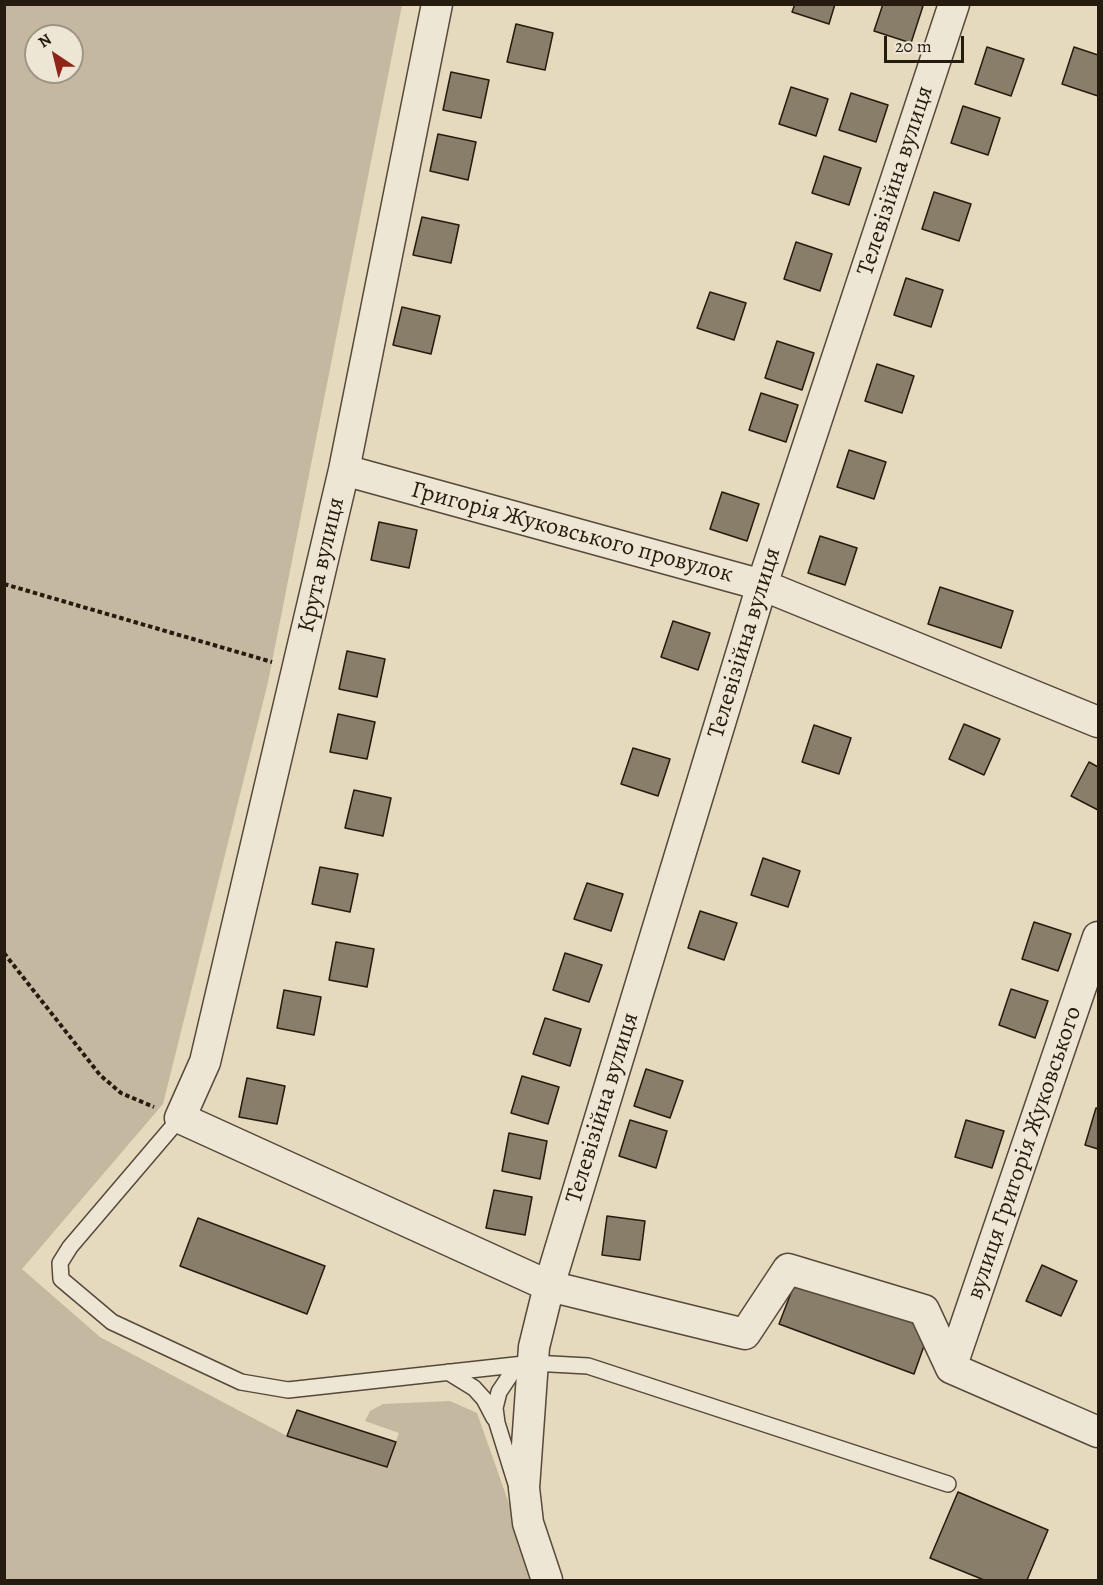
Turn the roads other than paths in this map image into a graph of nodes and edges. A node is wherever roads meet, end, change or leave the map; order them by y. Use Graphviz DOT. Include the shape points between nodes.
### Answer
graph roads {
  1 [pos="437,4"];
  2 [pos="954,4"];
  3 [pos="344,470"];
  4 [pos="762,585"];
  5 [pos="1098,722"];
  6 [pos="1098,937"];
  7 [pos="180,1118"];
  8 [pos="549,1286"];
  9 [pos="525,1364"];
  10 [pos="951,1368"];
  11 [pos="448,1372"];
  12 [pos="496,1423"];
  13 [pos="1098,1432"];
  14 [pos="948,1484"];
  15 [pos="528,1518"];
  16 [pos="547,1581"];
  1 -- 3 [label="street, Крута вулиця"];
  2 -- 4 [label="street, Телевізійна вулиця"];
  3 -- 4 [label="street, Григорія Жуковського провулок"];
  3 -- 7 [label="street, Крута вулиця" via="205,1062"];
  4 -- 5 [label="street, Григорія Жуковського провулок"];
  4 -- 8 [label="street, Телевізійна вулиця"];
  6 -- 10 [label="street, вулиця Григорія Жуковського"];
  7 -- 8 [label="street"];
  7 -- 11 [label="lane" via="70,1247 60,1263 61,1279 112,1322 241,1382 288,1390"];
  8 -- 9 [label="street, Телевізійна вулиця" via="534,1347"];
  8 -- 10 [label="street" via="745,1334 788,1269 924,1310"];
  9 -- 11 [label="lane"];
  9 -- 12 [label="lane" via="499,1392"];
  9 -- 14 [label="lane" via="588,1366"];
  9 -- 15 [label="street, Телевізійна вулиця" via="524,1488"];
  10 -- 13 [label="street"];
  11 -- 12 [label="lane" via="474,1388"];
  12 -- 15 [label="lane"];
  15 -- 16 [label="street, Телевізійна вулиця"];
}
